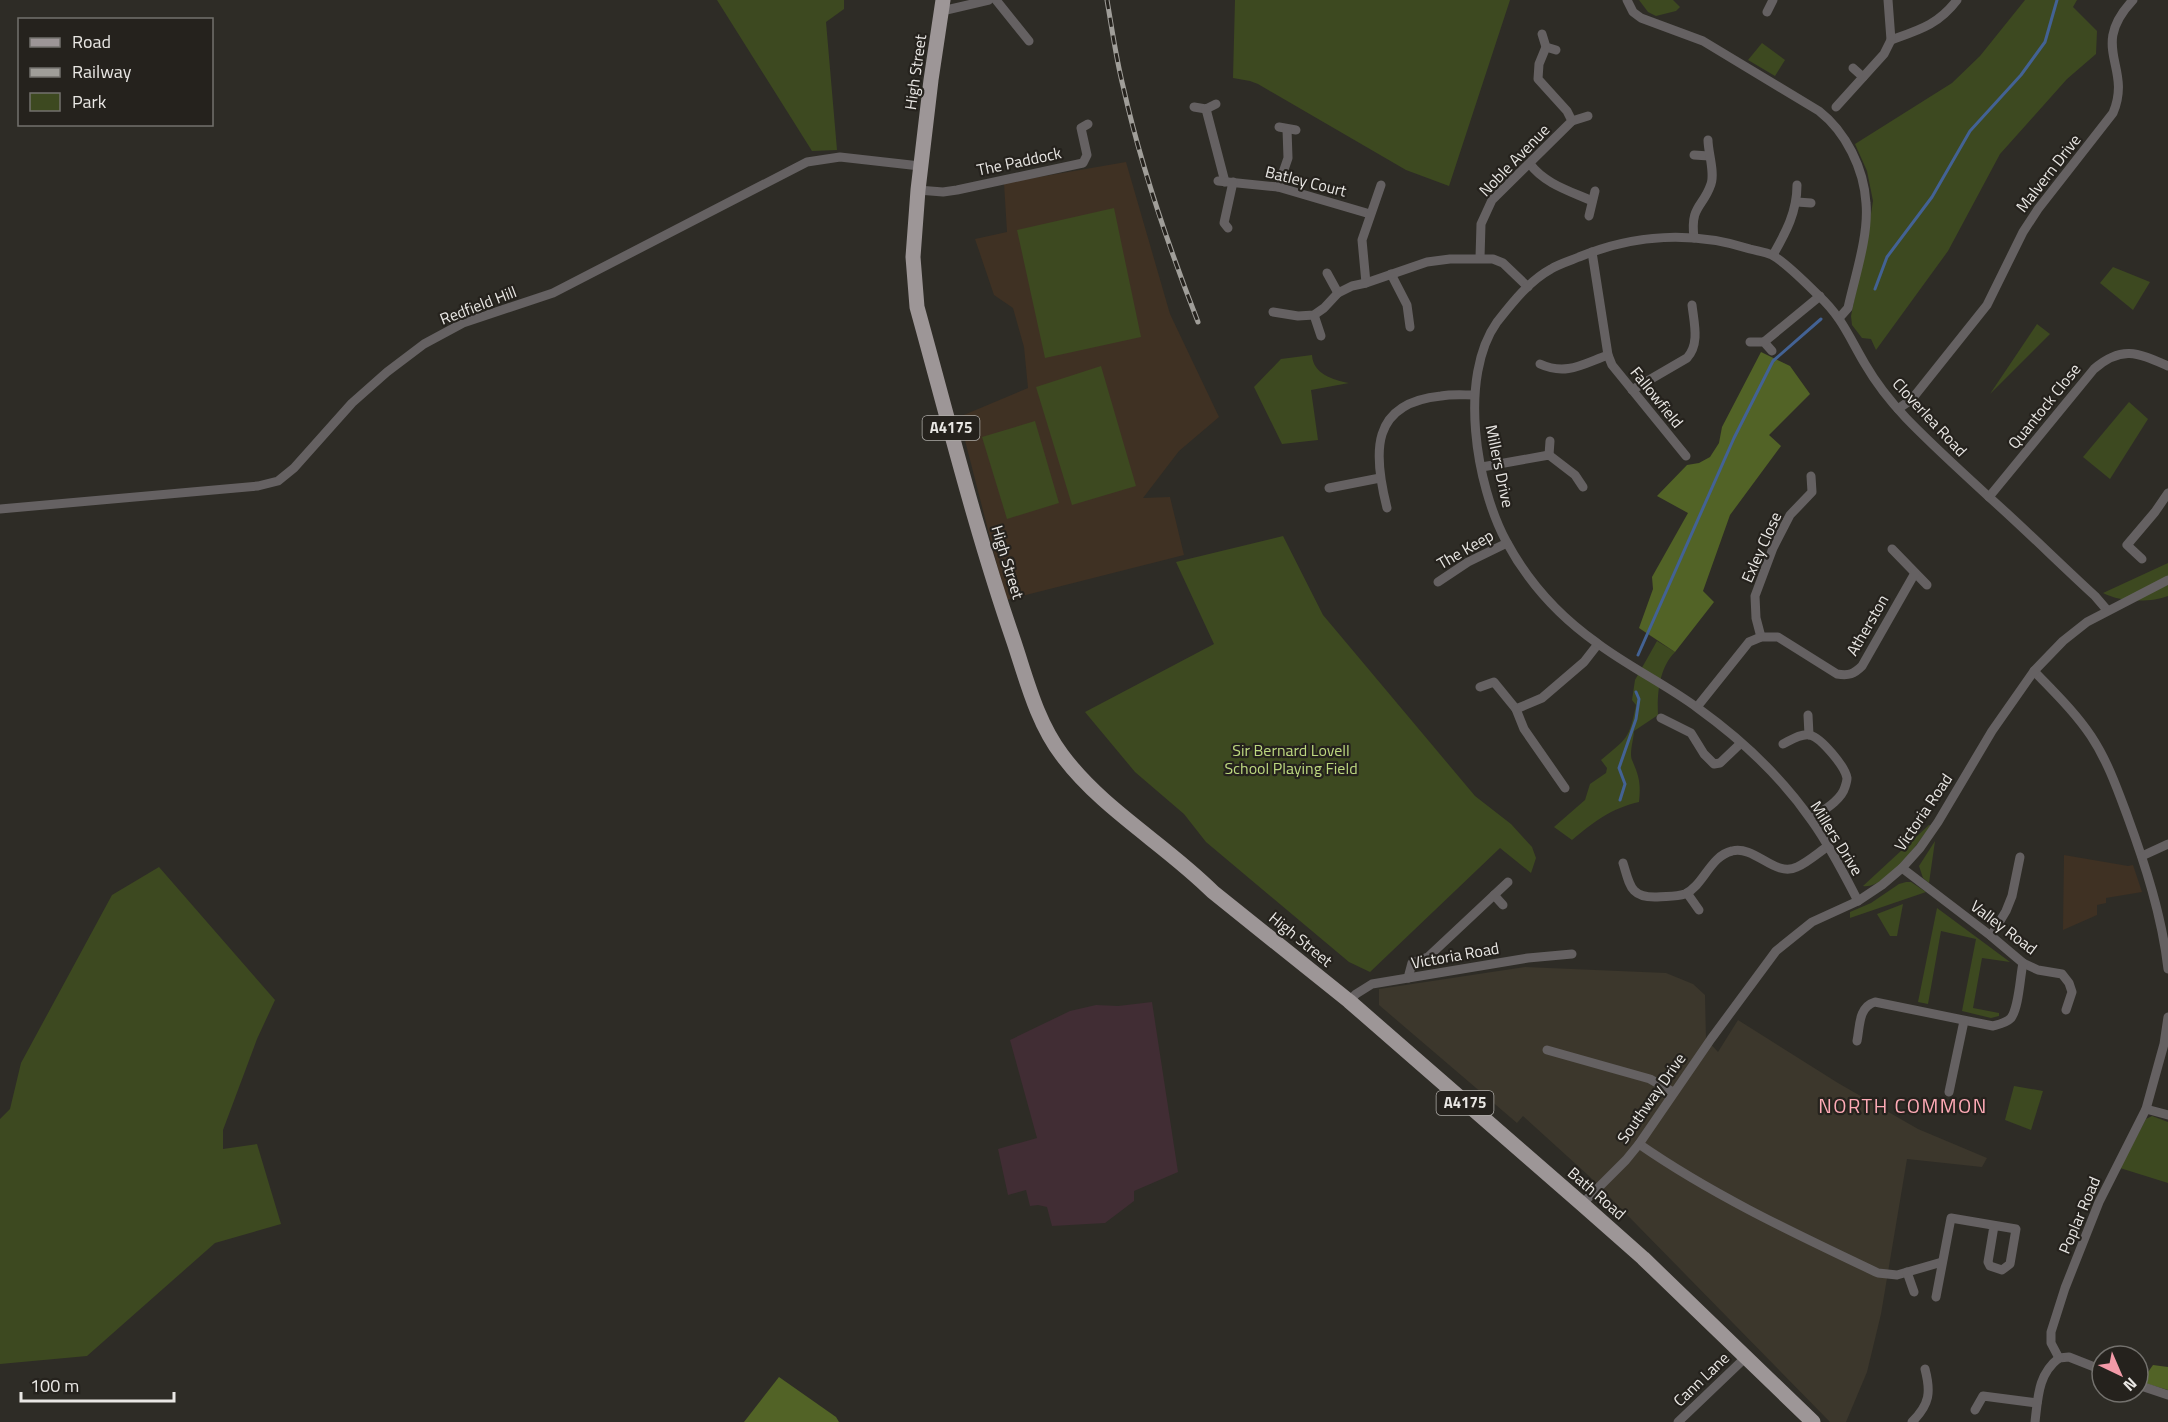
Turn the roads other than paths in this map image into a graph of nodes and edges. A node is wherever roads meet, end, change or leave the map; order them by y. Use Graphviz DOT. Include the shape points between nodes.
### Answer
graph roads {
  1 [pos="989,0"];
  2 [pos="996,0"];
  3 [pos="1628,0"];
  4 [pos="1773,0"];
  5 [pos="1888,0"];
  6 [pos="1957,0"];
  7 [pos="2133,0"];
  8 [pos="943,6"];
  9 [pos="1767,12"];
  10 [pos="1542,34"];
  11 [pos="1891,40"];
  12 [pos="1029,41"];
  13 [pos="1546,47"];
  14 [pos="1556,50"];
  15 [pos="1853,69"];
  16 [pos="1863,77"];
  17 [pos="1216,104"];
  18 [pos="1194,107"];
  19 [pos="1836,107"];
  20 [pos="1206,109"];
  21 [pos="1588,116"];
  22 [pos="1572,121"];
  23 [pos="1088,124"];
  24 [pos="1288,129"];
  25 [pos="1708,140"];
  26 [pos="1694,155"];
  27 [pos="1709,156"];
  28 [pos="1530,164"];
  29 [pos="920,166"];
  30 [pos="1225,182"];
  31 [pos="1381,185"];
  32 [pos="1797,185"];
  33 [pos="1278,187"];
  34 [pos="918,190"];
  35 [pos="1797,202"];
  36 [pos="1811,202"];
  37 [pos="1370,214"];
  38 [pos="1589,216"];
  39 [pos="1228,228"];
  40 [pos="1694,237"];
  41 [pos="1592,252"];
  42 [pos="1773,255"];
  43 [pos="1480,258"];
  44 [pos="1327,273"];
  45 [pos="1391,274"];
  46 [pos="1366,283"];
  47 [pos="1528,287"];
  48 [pos="1338,293"];
  49 [pos="1820,296"];
  50 [pos="1692,305"];
  51 [pos="1273,312"];
  52 [pos="1314,315"];
  53 [pos="1840,317"];
  54 [pos="1706,324"];
  55 [pos="1694,325"];
  56 [pos="1410,327"];
  57 [pos="1321,336"];
  58 [pos="1750,342"];
  59 [pos="1764,342"];
  60 [pos="1772,351"];
  61 [pos="1608,355"];
  62 [pos="1540,364"];
  63 [pos="2168,366"];
  64 [pos="1632,390"];
  65 [pos="1474,395"];
  66 [pos="1898,409"];
  67 [pos="1667,433"];
  68 [pos="1550,441"];
  69 [pos="1658,441"];
  70 [pos="1549,455"];
  71 [pos="1686,456"];
  72 [pos="1482,466"];
  73 [pos="1811,476"];
  74 [pos="1380,478"];
  75 [pos="1583,487"];
  76 [pos="1329,488"];
  77 [pos="2168,493"];
  78 [pos="1989,497"];
  79 [pos="1387,508"];
  80 [pos="0,509"];
  81 [pos="1507,543"];
  82 [pos="1892,549"];
  83 [pos="2142,559"];
  84 [pos="1915,573"];
  85 [pos="2168,580"];
  86 [pos="1438,582"];
  87 [pos="1927,585"];
  88 [pos="2107,610"];
  89 [pos="1761,637"];
  90 [pos="1598,644"];
  91 [pos="2034,671"];
  92 [pos="1480,687"];
  93 [pos="1697,707"];
  94 [pos="1516,708"];
  95 [pos="1808,715"];
  96 [pos="1660,718"];
  97 [pos="1513,724"];
  98 [pos="1809,735"];
  99 [pos="1742,743"];
  100 [pos="1783,744"];
  101 [pos="1555,774"];
  102 [pos="1545,781"];
  103 [pos="1565,788"];
  104 [pos="1811,819"];
  105 [pos="2168,844"];
  106 [pos="1828,846"];
  107 [pos="2142,856"];
  108 [pos="2020,857"];
  109 [pos="1623,863"];
  110 [pos="1902,868"];
  111 [pos="1508,882"];
  112 [pos="1687,893"];
  113 [pos="1494,894"];
  114 [pos="1858,901"];
  115 [pos="1503,904"];
  116 [pos="1700,910"];
  117 [pos="2165,928"];
  118 [pos="1990,936"];
  119 [pos="1572,954"];
  120 [pos="2023,963"];
  121 [pos="2168,969"];
  122 [pos="1408,978"];
  123 [pos="1349,1001"];
  124 [pos="1737,1003"];
  125 [pos="2066,1010"];
  126 [pos="2168,1017"];
  127 [pos="1964,1021"];
  128 [pos="1857,1041"];
  129 [pos="1547,1050"];
  130 [pos="1673,1092"];
  131 [pos="1948,1092"];
  132 [pos="2146,1108"];
  133 [pos="2168,1115"];
  134 [pos="1639,1144"];
  135 [pos="1582,1204"];
  136 [pos="1994,1226"];
  137 [pos="1942,1262"];
  138 [pos="1907,1272"];
  139 [pos="1914,1292"];
  140 [pos="1936,1297"];
  141 [pos="1746,1357"];
  142 [pos="2060,1358"];
  143 [pos="2090,1365"];
  144 [pos="1925,1369"];
  145 [pos="2150,1389"];
  146 [pos="2168,1395"];
  147 [pos="2037,1403"];
  148 [pos="1975,1410"];
  149 [pos="1678,1422"];
  150 [pos="1813,1422"];
  151 [pos="1912,1422"];
  152 [pos="2035,1422"];
  1 -- 8 [label="street"];
  2 -- 12 [label="street"];
  3 -- 53 [label="street" via="1641,18 1703,41 1819,111 1849,146 1866,203 1865,229 1848,308"];
  4 -- 9 [label="street"];
  5 -- 11 [label="street"];
  6 -- 11 [label="street" via="1930,26"];
  7 -- 66 [label="street, Malvern Drive" via="2123,10 2111,35 2119,86 2113,113 2038,209 1987,305 1912,399"];
  8 -- 29 [label="main road, High Street / A4175"];
  10 -- 13 [label="street"];
  11 -- 16 [label="street"];
  13 -- 14 [label="street"];
  13 -- 22 [label="street, Noble Avenue" via="1538,79 1568,111"];
  15 -- 16 [label="street"];
  16 -- 19 [label="street"];
  17 -- 20 [label="street"];
  18 -- 20 [label="street"];
  20 -- 30 [label="street"];
  21 -- 22 [label="street, Noble Avenue"];
  22 -- 28 [label="street, Noble Avenue"];
  23 -- 34 [label="street, The Paddock" via="1081,128 1087,155 1083,163 957,190"];
  24 -- 33 [label="street" via="1288,158"];
  25 -- 27 [label="street"];
  26 -- 27 [label="street"];
  27 -- 40 [label="street" via="1712,182 1695,211"];
  28 -- 38 [label="street" via="1547,180 1593,196"];
  28 -- 43 [label="street, Noble Avenue" via="1492,200 1481,224"];
  29 -- 34 [label="main road, High Street / A4175"];
  29 -- 80 [label="street, Redfield Hill" via="840,157 807,162 553,293 463,323 424,344 387,372 278,481"];
  30 -- 33 [label="street, Batley Court"];
  30 -- 39 [label="street" via="1224,223"];
  31 -- 37 [label="street"];
  32 -- 35 [label="street"];
  33 -- 37 [label="street, Batley Court"];
  34 -- 123 [label="main road, High Street / A4175" via="913,257 917,307 1004,614 1048,732 1062,755 1116,809"];
  35 -- 36 [label="street"];
  35 -- 42 [label="street"];
  37 -- 46 [label="street" via="1362,240"];
  40 -- 41 [label="street, Millers Drive" via="1650,238"];
  40 -- 42 [label="street, Millers Drive" via="1723,240"];
  41 -- 47 [label="street, Millers Drive" via="1551,269"];
  41 -- 61 [label="street, Fallowfield"];
  42 -- 49 [label="street, Millers Drive"];
  43 -- 45 [label="street" via="1427,262"];
  43 -- 47 [label="street" via="1503,263"];
  44 -- 48 [label="street"];
  45 -- 46 [label="street"];
  45 -- 56 [label="street" via="1407,305"];
  46 -- 48 [label="street"];
  47 -- 65 [label="street, Millers Drive" via="1488,336"];
  48 -- 52 [label="street"];
  49 -- 53 [label="street, Millers Drive"];
  49 -- 59 [label="street"];
  50 -- 55 [label="street"];
  51 -- 52 [label="street"];
  52 -- 57 [label="street"];
  53 -- 66 [label="street, Cloverlea Road" via="1866,366"];
  54 -- 55 [label="street"];
  55 -- 64 [label="street" via="1693,352"];
  58 -- 59 [label="street"];
  59 -- 60 [label="street"];
  61 -- 62 [label="street" via="1567,370 1553,370"];
  61 -- 64 [label="street, Fallowfield"];
  63 -- 78 [label="street, Quantock Close" via="2125,352 2102,362"];
  64 -- 67 [label="street, Fallowfield"];
  65 -- 72 [label="street, Millers Drive"];
  65 -- 74 [label="street" via="1442,396 1402,407 1381,434"];
  66 -- 78 [label="street, Cloverlea Road"];
  67 -- 69 [label="street"];
  67 -- 71 [label="street, Fallowfield"];
  68 -- 70 [label="street"];
  70 -- 72 [label="street"];
  70 -- 75 [label="street" via="1577,472"];
  72 -- 81 [label="street, Millers Drive" via="1496,519"];
  73 -- 89 [label="street, Exley Close" via="1812,492 1790,515 1755,596"];
  74 -- 76 [label="street"];
  74 -- 79 [label="street"];
  77 -- 83 [label="street" via="2127,545"];
  78 -- 88 [label="street, Cloverlea Road"];
  81 -- 86 [label="street, The Keep"];
  81 -- 90 [label="street, Millers Drive" via="1552,605"];
  82 -- 84 [label="street"];
  84 -- 87 [label="street"];
  84 -- 89 [label="street, Atherston" via="1862,666 1848,676 1837,674 1778,637"];
  85 -- 88 [label="street, Victoria Road"];
  88 -- 91 [label="street, Victoria Road" via="2063,641"];
  89 -- 93 [label="street" via="1749,642"];
  90 -- 93 [label="street, Millers Drive"];
  90 -- 94 [label="street" via="1584,662 1542,698"];
  91 -- 107 [label="street" via="2073,711 2092,738 2114,779"];
  91 -- 110 [label="street, Victoria Road" via="1992,731 1938,822"];
  92 -- 94 [label="street" via="1495,678"];
  93 -- 99 [label="street, Millers Drive"];
  94 -- 97 [label="street"];
  94 -- 101 [label="street" via="1524,729"];
  95 -- 98 [label="street"];
  96 -- 99 [label="street" via="1691,733 1714,764"];
  98 -- 100 [label="street"];
  98 -- 104 [label="street" via="1830,750 1847,777 1840,796"];
  99 -- 104 [label="street, Millers Drive"];
  101 -- 102 [label="street"];
  101 -- 103 [label="street"];
  104 -- 106 [label="street, Millers Drive"];
  105 -- 107 [label="street"];
  106 -- 112 [label="street" via="1796,868 1786,869 1744,850 1732,851 1711,865"];
  106 -- 114 [label="street, Millers Drive"];
  107 -- 117 [label="street"];
  108 -- 118 [label="street" via="2012,896"];
  109 -- 112 [label="street" via="1637,895"];
  110 -- 114 [label="street, Victoria Road"];
  110 -- 118 [label="street, Valley Road"];
  111 -- 113 [label="street"];
  112 -- 116 [label="street"];
  113 -- 115 [label="street"];
  113 -- 122 [label="street" via="1428,957 1412,963"];
  114 -- 124 [label="street, Victoria Road" via="1812,922 1776,951"];
  117 -- 121 [label="street"];
  118 -- 120 [label="street, Valley Road"];
  119 -- 122 [label="street, Victoria Road"];
  120 -- 125 [label="street, Valley Road" via="2062,974 2072,992"];
  120 -- 127 [label="street" via="2011,1018 1993,1026"];
  122 -- 123 [label="street, Victoria Road" via="1372,984"];
  123 -- 135 [label="main road, Bath Road / A4175"];
  124 -- 130 [label="street, Southway Drive"];
  126 -- 132 [label="street, Poplar Road"];
  127 -- 128 [label="street" via="1875,1002 1863,1011"];
  127 -- 131 [label="street"];
  129 -- 130 [label="street" via="1650,1079"];
  130 -- 134 [label="street, Southway Drive"];
  132 -- 133 [label="street"];
  132 -- 142 [label="street, Poplar Road" via="2099,1202 2065,1288 2051,1332 2051,1343"];
  134 -- 135 [label="street, Southway Drive"];
  134 -- 138 [label="street" via="1727,1199 1878,1273"];
  135 -- 141 [label="main road, Bath Road / A4175"];
  136 -- 136 [label="street" via="2016,1229 2010,1264 2002,1270 1988,1262"];
  136 -- 137 [label="street" via="1951,1218"];
  137 -- 138 [label="street"];
  137 -- 140 [label="street"];
  138 -- 139 [label="street"];
  141 -- 149 [label="street, Cann Lane"];
  141 -- 150 [label="main road, Bath Road / A4175"];
  142 -- 143 [label="street" via="2069,1357"];
  142 -- 147 [label="street" via="2042,1378"];
  144 -- 151 [label="street" via="1930,1388 1923,1410"];
  145 -- 146 [label="street"];
  147 -- 148 [label="street" via="1983,1396"];
  147 -- 152 [label="street"];
}
